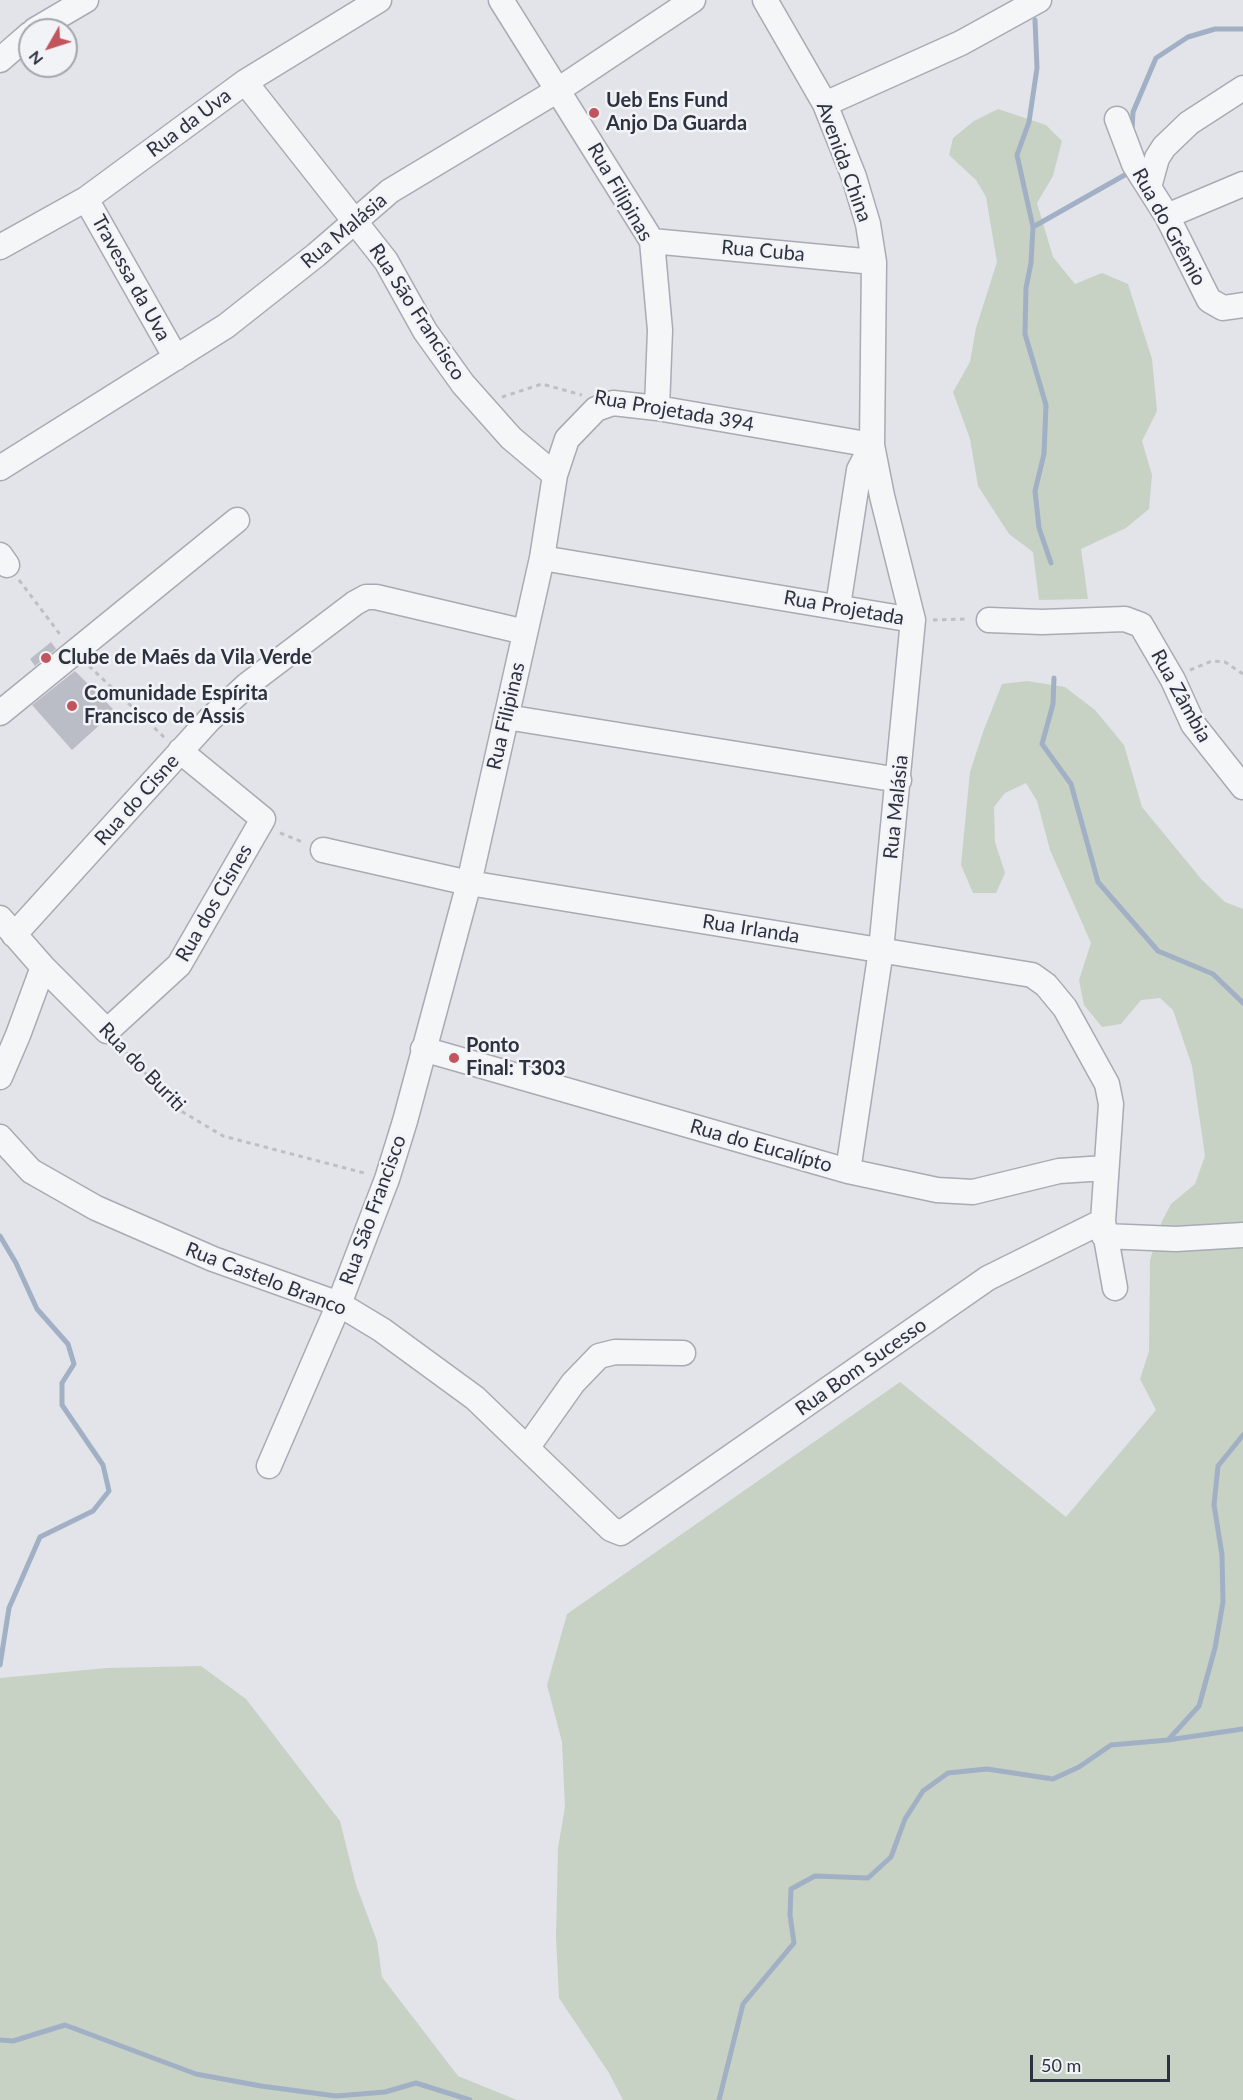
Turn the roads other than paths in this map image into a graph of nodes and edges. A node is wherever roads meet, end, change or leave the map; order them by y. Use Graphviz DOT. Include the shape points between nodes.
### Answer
graph roads {
  1 [pos="86,0"];
  2 [pos="379,0"];
  3 [pos="501,0"];
  4 [pos="693,0"];
  5 [pos="765,0"];
  6 [pos="1040,0"];
  7 [pos="55,18"];
  8 [pos="18,44"];
  9 [pos="0,60"];
  10 [pos="245,82"];
  11 [pos="1243,88"];
  12 [pos="558,90"];
  13 [pos="825,105"];
  14 [pos="1117,119"];
  15 [pos="1243,184"];
  16 [pos="1149,187"];
  17 [pos="86,199"];
  18 [pos="1167,216"];
  19 [pos="356,220"];
  20 [pos="652,241"];
  21 [pos="0,247"];
  22 [pos="874,262"];
  23 [pos="1243,305"];
  24 [pos="176,358"];
  25 [pos="613,403"];
  26 [pos="657,408"];
  27 [pos="872,445"];
  28 [pos="0,468"];
  29 [pos="555,475"];
  30 [pos="237,520"];
  31 [pos="542,558"];
  32 [pos="838,606"];
  33 [pos="913,620"];
  34 [pos="989,620"];
  35 [pos="525,632"];
  36 [pos="0,713"];
  37 [pos="506,717"];
  38 [pos="180,751"];
  39 [pos="899,780"];
  40 [pos="1243,787"];
  41 [pos="323,850"];
  42 [pos="469,883"];
  43 [pos="7,927"];
  44 [pos="881,950"];
  45 [pos="43,967"];
  46 [pos="107,1031"];
  47 [pos="423,1049"];
  48 [pos="0,1077"];
  49 [pos="0,1137"];
  50 [pos="1105,1168"];
  51 [pos="848,1171"];
  52 [pos="1104,1229"];
  53 [pos="1243,1235"];
  54 [pos="1115,1288"];
  55 [pos="339,1304"];
  56 [pos="683,1353"];
  57 [pos="527,1448"];
  58 [pos="270,1466"];
  59 [pos="628,1530"];
  1 -- 7 [label="street"];
  2 -- 10 [label="street, Rua da Uva"];
  3 -- 12 [label="street, Rua Filipinas"];
  4 -- 12 [label="street, Rua Malásia"];
  5 -- 13 [label="street, Avenida China"];
  6 -- 13 [label="street" via="961,43"];
  8 -- 9 [label="street"];
  10 -- 17 [label="street, Rua da Uva"];
  10 -- 19 [label="street, Rua São Francisco"];
  11 -- 16 [label="street" via="1189,123 1164,147 1156,158"];
  12 -- 19 [label="street, Rua Malásia" via="411,177"];
  12 -- 20 [label="street, Rua Filipinas"];
  13 -- 22 [label="street, Avenida China" via="854,177"];
  14 -- 16 [label="street, Rua do Grêmio" via="1134,164"];
  15 -- 18 [label="street"];
  16 -- 18 [label="street, Rua do Grêmio"];
  17 -- 21 [label="street, Rua da Uva"];
  17 -- 24 [label="street, Travessa da Uva"];
  18 -- 23 [label="street, Rua do Grêmio" via="1209,300 1223,308"];
  19 -- 24 [label="street, Rua Malásia" via="226,326"];
  19 -- 29 [label="street, Rua São Francisco" via="386,261 443,356 480,404 511,438"];
  20 -- 22 [label="street, Rua Cuba"];
  20 -- 26 [label="street, Rua Filipinas" via="660,330"];
  22 -- 27 [label="street, Avenida China"];
  24 -- 28 [label="street, Rua Malásia"];
  25 -- 26 [label="street, Rua Projetada 394"];
  25 -- 29 [label="street, Rua Filipinas" via="596,409 577,427 564,447"];
  26 -- 27 [label="street, Rua Projetada 394"];
  27 -- 32 [label="street" via="859,470"];
  27 -- 33 [label="street, Rua Malásia"];
  29 -- 31 [label="street, Rua Filipinas"];
  30 -- 36 [label="street"];
  31 -- 32 [label="street, Rua Projetada"];
  31 -- 35 [label="street, Rua Filipinas"];
  32 -- 33 [label="street, Rua Projetada"];
  33 -- 39 [label="street, Rua Malásia"];
  34 -- 40 [label="street, Rua Zâmbia" via="1136,622 1145,630 1173,680 1193,724"];
  35 -- 37 [label="street, Rua Filipinas"];
  35 -- 38 [label="street, Rua do Cisne" via="366,597 247,685"];
  37 -- 39 [label="street"];
  37 -- 42 [label="street, Rua Filipinas"];
  38 -- 43 [label="street, Rua do Cisne"];
  38 -- 46 [label="street, Rua dos Cisnes" via="263,819 179,965"];
  39 -- 44 [label="street, Rua Malásia"];
  41 -- 42 [label="street, Rua Irlanda"];
  42 -- 44 [label="street, Rua Irlanda"];
  42 -- 47 [label="street, Rua Filipinas"];
  43 -- 45 [label="street, Rua do Buriti"];
  44 -- 50 [label="street, Rua Irlanda" via="1032,975 1046,985 1065,1008 1107,1084 1111,1104"];
  44 -- 51 [label="street, Rua Malásia"];
  45 -- 46 [label="street, Rua do Buriti"];
  45 -- 48 [label="street"];
  47 -- 51 [label="street, Rua do Eucalípto"];
  47 -- 55 [label="street, Rua São Francisco" via="387,1179"];
  49 -- 55 [label="street, Rua Castelo Branco" via="31,1171 96,1208 213,1259"];
  50 -- 51 [label="street, Rua do Eucalípto" via="1059,1171 973,1192 937,1190"];
  50 -- 52 [label="street"];
  52 -- 53 [label="street" via="1176,1239"];
  52 -- 54 [label="street"];
  52 -- 59 [label="street, Rua Bom Sucesso" via="988,1278"];
  55 -- 57 [label="street, Rua Castelo Branco" via="459,1385"];
  55 -- 58 [label="street, Rua São Francisco"];
  56 -- 57 [label="street" via="615,1352 599,1356 580,1375"];
  57 -- 59 [label="street, Rua Castelo Branco" via="611,1529 621,1533"];
}
